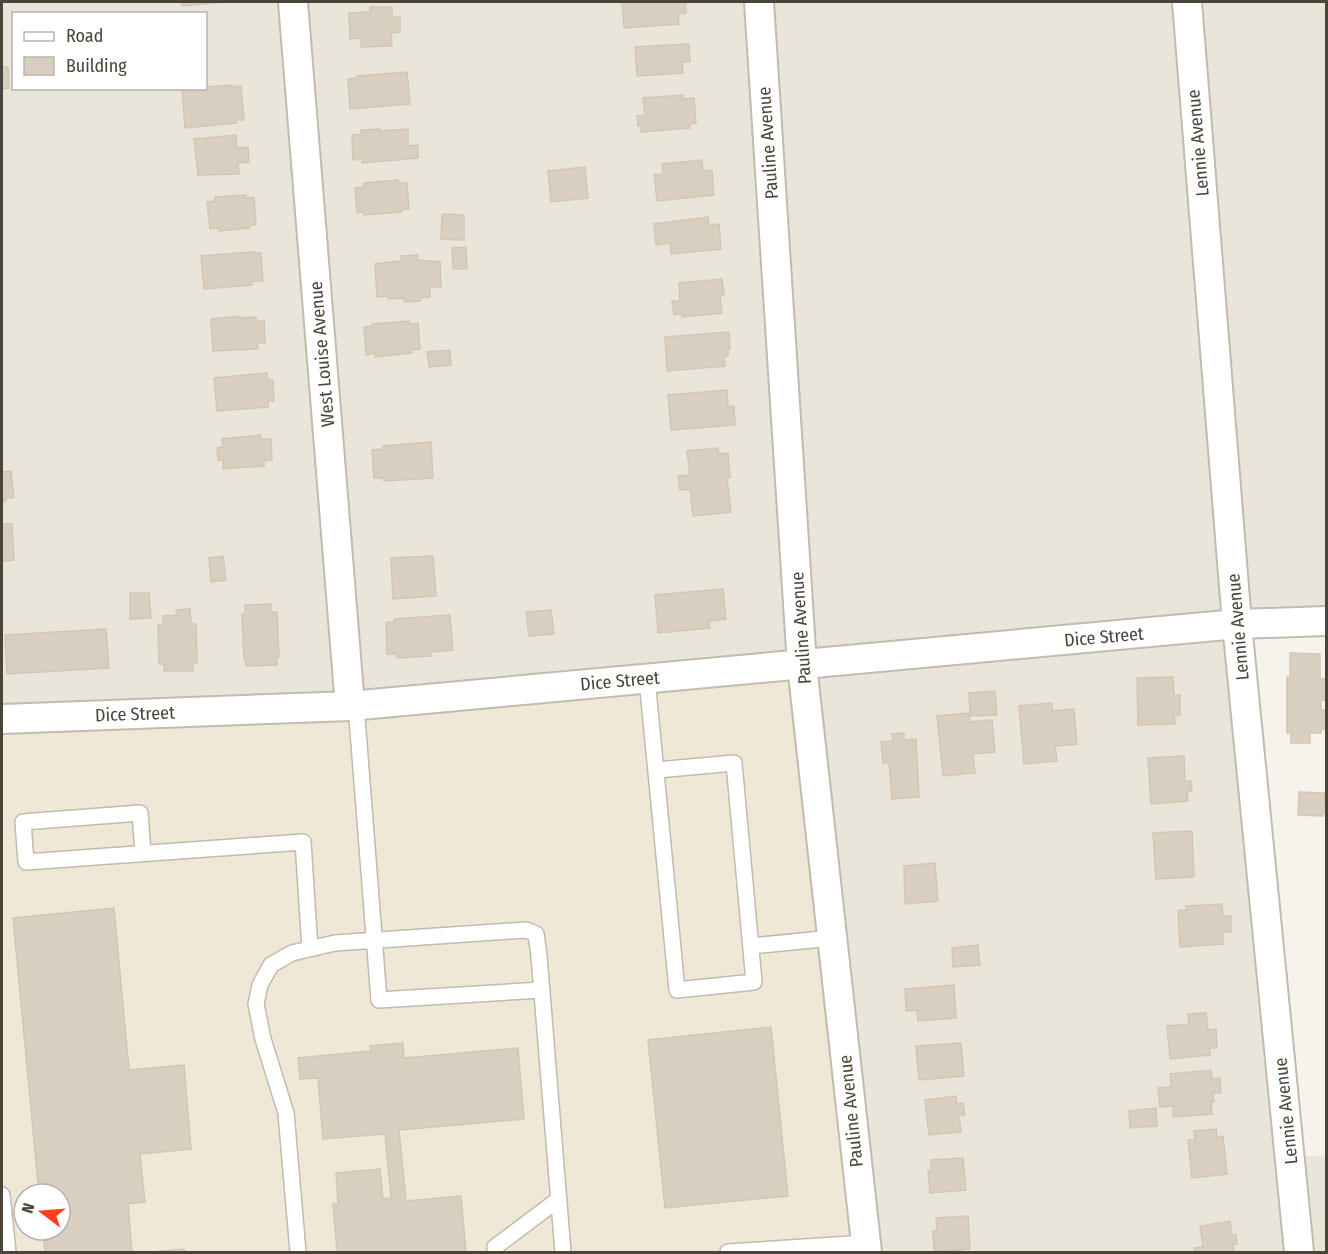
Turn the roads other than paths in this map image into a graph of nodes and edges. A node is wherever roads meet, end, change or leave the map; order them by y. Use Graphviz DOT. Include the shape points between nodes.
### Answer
graph roads {
  1 [pos="293,2"];
  2 [pos="759,2"];
  3 [pos="1187,2"];
  4 [pos="1326,621"];
  5 [pos="1237,624"];
  6 [pos="802,665"];
  7 [pos="647,679"];
  8 [pos="353,706"];
  9 [pos="2,719"];
  10 [pos="657,770"];
  11 [pos="143,853"];
  12 [pos="832,938"];
  13 [pos="375,941"];
  14 [pos="751,946"];
  15 [pos="310,949"];
  16 [pos="542,990"];
  17 [pos="2,1195"];
  18 [pos="559,1199"];
  19 [pos="866,1248"];
  20 [pos="759,1251"];
  21 [pos="8,1252"];
  22 [pos="298,1252"];
  23 [pos="496,1252"];
  24 [pos="563,1252"];
  25 [pos="728,1252"];
  26 [pos="1299,1252"];
  1 -- 8 [label="street, West Louise Avenue"];
  2 -- 6 [label="street, Pauline Avenue"];
  3 -- 5 [label="street, Lennie Avenue"];
  4 -- 5 [label="street, Dice Street"];
  5 -- 6 [label="street, Dice Street"];
  5 -- 26 [label="street, Lennie Avenue"];
  6 -- 7 [label="street, Dice Street"];
  6 -- 12 [label="street, Pauline Avenue"];
  7 -- 8 [label="street, Dice Street"];
  7 -- 10 [label="lane"];
  8 -- 9 [label="street, Dice Street"];
  8 -- 13 [label="lane"];
  10 -- 14 [label="lane" via="734,763"];
  10 -- 14 [label="lane" via="677,990 754,982"];
  11 -- 11 [label="lane" via="26,862 23,822 140,813"];
  11 -- 15 [label="lane" via="303,842"];
  12 -- 14 [label="lane"];
  12 -- 19 [label="street, Pauline Avenue"];
  13 -- 15 [label="lane"];
  13 -- 16 [label="lane" via="526,930 536,934"];
  13 -- 16 [label="lane" via="379,1000"];
  15 -- 22 [label="lane" via="292,953 271,965 260,985 256,1004 286,1113"];
  16 -- 18 [label="lane"];
  17 -- 21 [label="lane"];
  18 -- 23 [label="lane" via="495,1247"];
  18 -- 24 [label="lane"];
  19 -- 20 [label="lane"];
  20 -- 25 [label="lane"];
}
